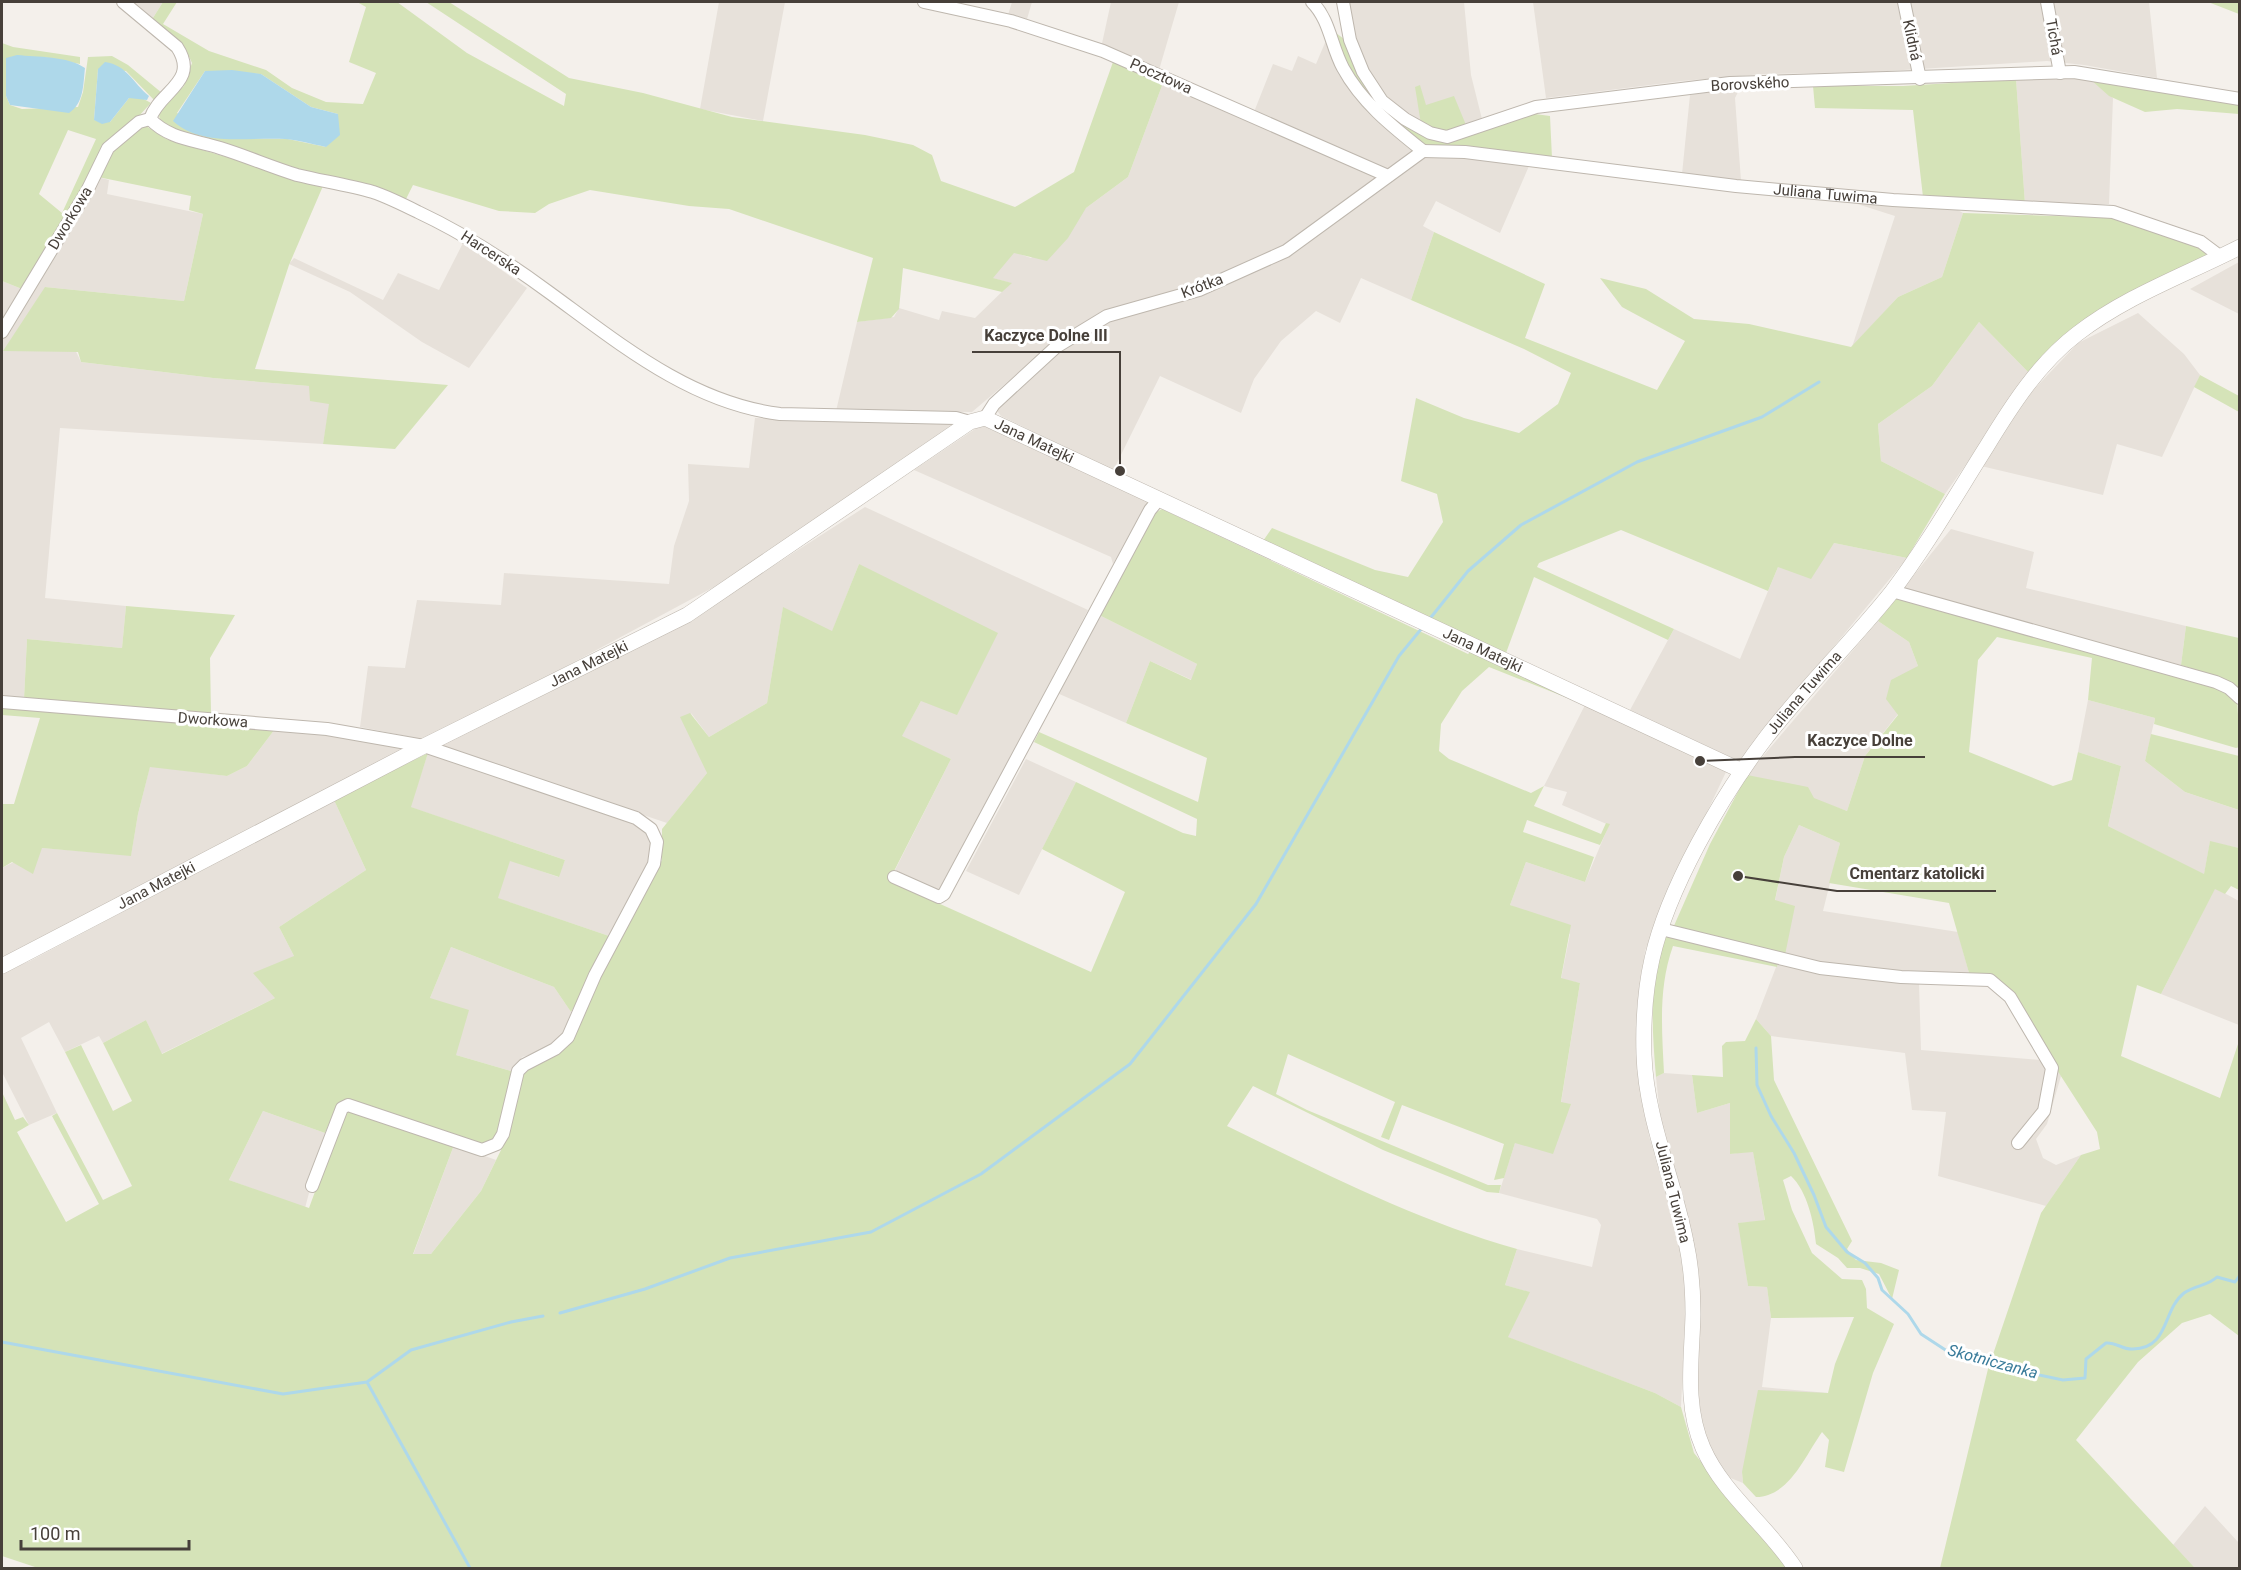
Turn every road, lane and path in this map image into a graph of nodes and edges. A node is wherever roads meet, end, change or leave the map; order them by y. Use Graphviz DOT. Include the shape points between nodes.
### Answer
graph roads {
  1 [pos="123,2"];
  2 [pos="924,2"];
  3 [pos="1312,2"];
  4 [pos="1343,2"];
  5 [pos="1904,2"];
  6 [pos="2047,2"];
  7 [pos="2060,73"];
  8 [pos="1920,79"];
  9 [pos="2240,99"];
  10 [pos="150,119"];
  11 [pos="1423,151"];
  12 [pos="1388,176"];
  13 [pos="2240,247"];
  14 [pos="2221,257"];
  15 [pos="2,332"];
  16 [pos="977,420"];
  17 [pos="1159,499"];
  18 [pos="1892,591"];
  19 [pos="2240,698"];
  20 [pos="2,702"];
  21 [pos="424,746"];
  22 [pos="1742,771"];
  23 [pos="894,877"];
  24 [pos="1661,929"];
  25 [pos="2,966"];
  26 [pos="2018,1143"];
  27 [pos="312,1186"];
  28 [pos="1795,1569"];
  1 -- 10 [label="street" via="177,47 182,56 180,82 153,110"];
  2 -- 12 [label="street, Pocztowa" via="1011,21 1103,51"];
  3 -- 11 [label="street" via="1323,14 1352,83 1388,123"];
  4 -- 8 [label="street, Borovského" via="1350,40 1363,72 1382,101 1414,124 1448,137 1536,108 1730,83"];
  5 -- 8 [label="street, Klidná"];
  6 -- 7 [label="street, Tichá"];
  7 -- 8 [label="street, Borovského"];
  7 -- 9 [label="street, Borovského"];
  10 -- 15 [label="street, Dworkowa" via="139,122 108,148 87,191"];
  10 -- 16 [label="street, Harcerska" via="174,136 219,147 297,175 376,193 429,217 491,252 642,358 680,381 733,404 780,414"];
  11 -- 12 [label="street, Krótka"];
  11 -- 14 [label="street, Juliana Tuwima" via="1465,152 1893,201 2113,212 2201,242"];
  12 -- 16 [label="street, Krótka" via="1286,251 1199,290 1107,316 1056,347"];
  13 -- 14 [label="street, Juliana Tuwima"];
  14 -- 18 [label="street, Juliana Tuwima" via="2128,301 2057,351 2007,414"];
  16 -- 17 [label="street, Jana Matejki"];
  16 -- 21 [label="street, Jana Matejki" via="687,615"];
  17 -- 22 [label="street, Jana Matejki"];
  17 -- 23 [label="street" via="1102,596 944,894 939,897"];
  18 -- 19 [label="street" via="2216,682"];
  18 -- 22 [label="street, Juliana Tuwima"];
  20 -- 21 [label="street, Dworkowa" via="327,729"];
  21 -- 25 [label="street, Jana Matejki"];
  21 -- 27 [label="street, Dworkowa" via="636,818 651,829 657,842 654,864 595,975 568,1037 518,1071 503,1134 497,1144 482,1150 348,1105 342,1108"];
  22 -- 24 [label="street, Juliana Tuwima" via="1688,866"];
  24 -- 26 [label="street" via="1820,968 1901,977 1990,980 2010,997 2052,1068 2044,1111"];
  24 -- 28 [label="street, Juliana Tuwima" via="1646,991 1644,1058 1653,1111 1688,1250 1693,1308 1689,1393 1695,1425 1717,1474"];
}
